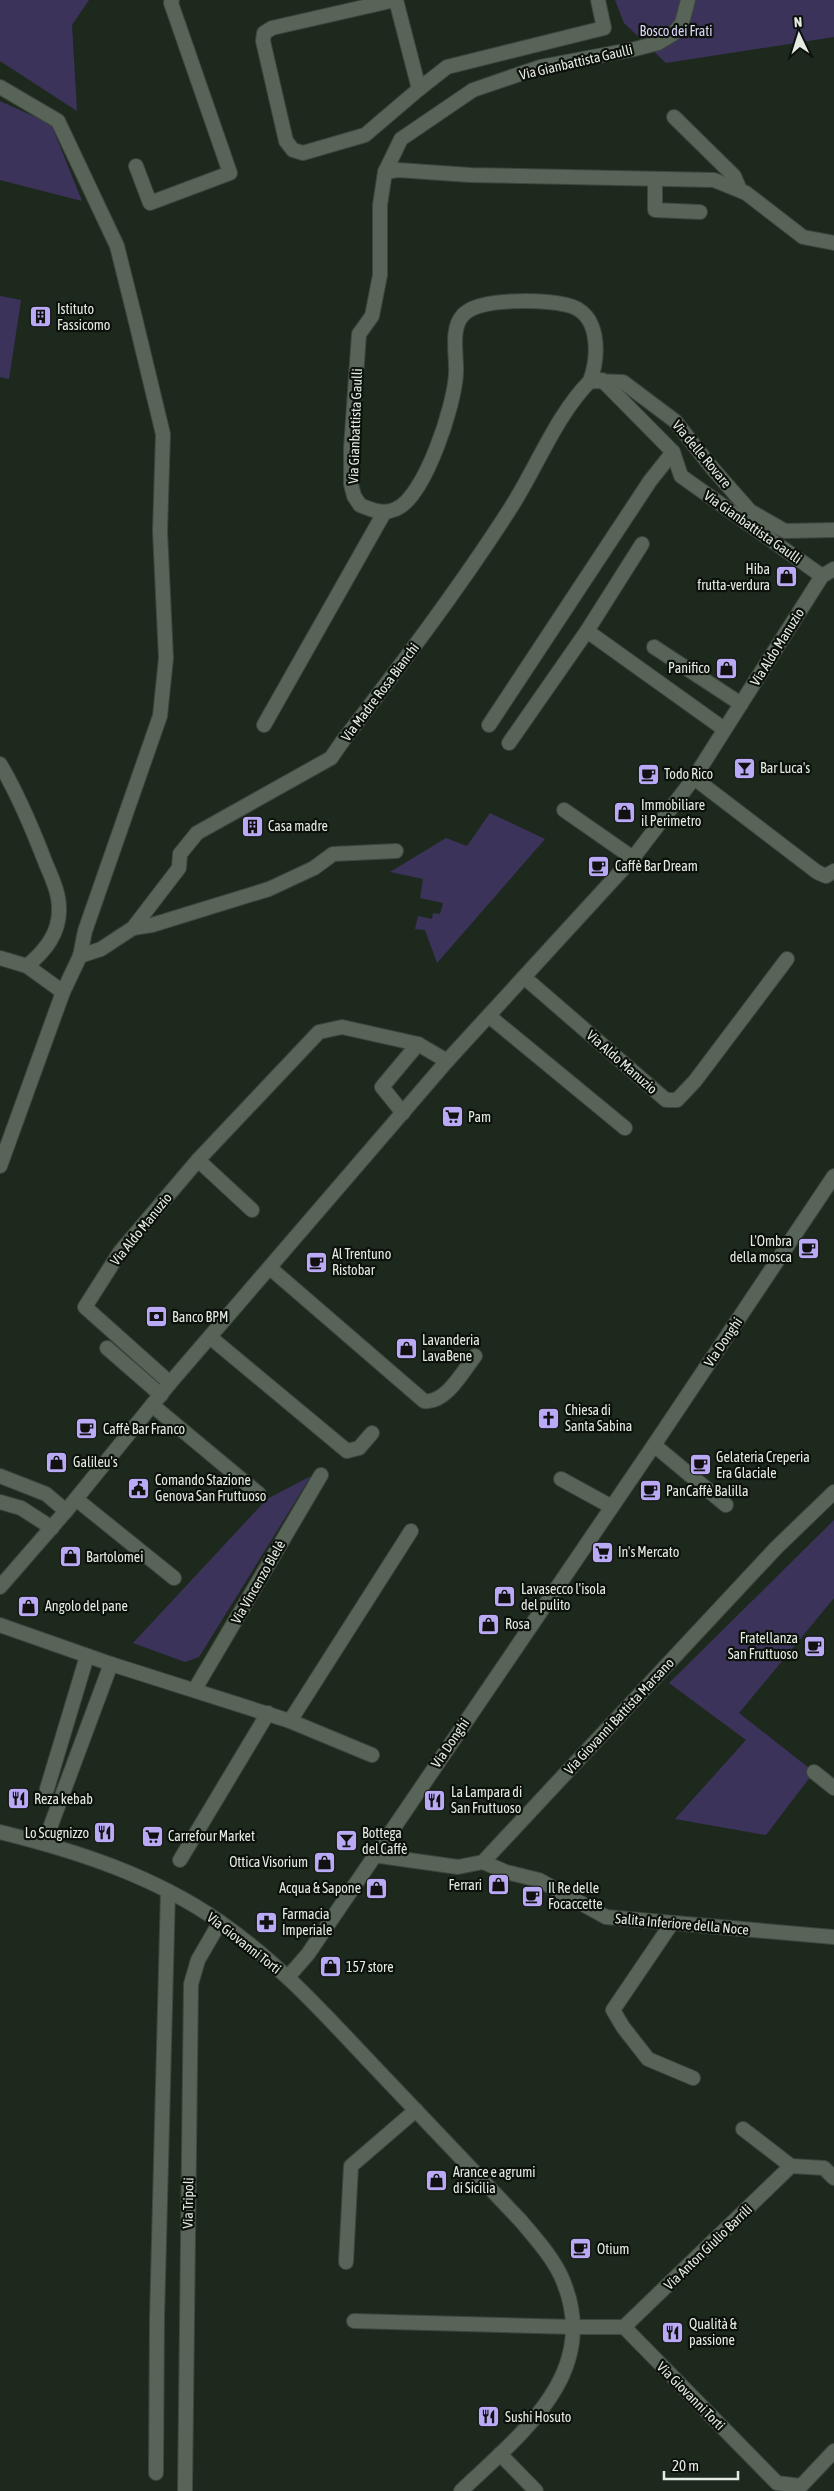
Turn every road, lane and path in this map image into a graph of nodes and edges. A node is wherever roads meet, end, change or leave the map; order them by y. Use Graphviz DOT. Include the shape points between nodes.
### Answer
graph roads {
  1 [pos="172,0"];
  2 [pos="396,0"];
  3 [pos="598,0"];
  4 [pos="688,0"];
  5 [pos="0,87"];
  6 [pos="419,89"];
  7 [pos="674,117"];
  8 [pos="136,166"];
  9 [pos="385,172"];
  10 [pos="655,180"];
  11 [pos="740,190"];
  12 [pos="700,212"];
  13 [pos="834,243"];
  14 [pos="596,381"];
  15 [pos="673,452"];
  16 [pos="384,513"];
  17 [pos="834,530"];
  18 [pos="642,544"];
  19 [pos="828,572"];
  20 [pos="587,631"];
  21 [pos="654,647"];
  22 [pos="741,704"];
  23 [pos="264,725"];
  24 [pos="489,725"];
  25 [pos="724,729"];
  26 [pos="509,743"];
  27 [pos="0,764"];
  28 [pos="694,778"];
  29 [pos="564,810"];
  30 [pos="396,851"];
  31 [pos="633,858"];
  32 [pos="834,871"];
  33 [pos="134,928"];
  34 [pos="80,956"];
  35 [pos="0,958"];
  36 [pos="787,959"];
  37 [pos="27,966"];
  38 [pos="525,978"];
  39 [pos="63,992"];
  40 [pos="489,1016"];
  41 [pos="418,1044"];
  42 [pos="447,1061"];
  43 [pos="403,1113"];
  44 [pos="625,1128"];
  45 [pos="198,1160"];
  46 [pos="0,1166"];
  47 [pos="834,1176"];
  48 [pos="252,1210"];
  49 [pos="270,1268"];
  50 [pos="210,1337"];
  51 [pos="107,1348"];
  52 [pos="475,1356"];
  53 [pos="170,1383"];
  54 [pos="156,1400"];
  55 [pos="372,1432"];
  56 [pos="654,1445"];
  57 [pos="320,1475"];
  58 [pos="0,1476"];
  59 [pos="561,1479"];
  60 [pos="834,1492"];
  61 [pos="259,1494"];
  62 [pos="76,1499"];
  63 [pos="0,1502"];
  64 [pos="726,1505"];
  65 [pos="612,1507"];
  66 [pos="66,1511"];
  67 [pos="52,1528"];
  68 [pos="411,1531"];
  69 [pos="174,1578"];
  70 [pos="0,1586"];
  71 [pos="0,1625"];
  72 [pos="87,1656"];
  73 [pos="111,1664"];
  74 [pos="195,1689"];
  75 [pos="268,1713"];
  76 [pos="290,1721"];
  77 [pos="372,1754"];
  78 [pos="814,1772"];
  79 [pos="834,1788"];
  80 [pos="47,1789"];
  81 [pos="51,1825"];
  82 [pos="0,1832"];
  83 [pos="373,1855"];
  84 [pos="180,1860"];
  85 [pos="483,1862"];
  86 [pos="168,1891"];
  87 [pos="220,1922"];
  88 [pos="672,1923"];
  89 [pos="834,1937"];
  90 [pos="288,1977"];
  91 [pos="693,2078"];
  92 [pos="416,2110"];
  93 [pos="743,2129"];
  94 [pos="791,2166"];
  95 [pos="834,2178"];
  96 [pos="346,2262"];
  97 [pos="354,2321"];
  98 [pos="574,2327"];
  99 [pos="624,2327"];
  100 [pos="834,2451"];
  101 [pos="500,2454"];
  102 [pos="156,2473"];
  103 [pos="185,2491"];
  104 [pos="462,2491"];
  105 [pos="536,2491"];
  1 -- 8 [label="street" via="230,173 150,203"];
  2 -- 6 [label="street, Via Gianbattista Gaulli"];
  2 -- 6 [label="street, Via Gianbattista Gaulli" via="272,28 264,33 263,41 286,141 293,150 303,154 366,136"];
  3 -- 6 [label="street, Via Gianbattista Gaulli" via="604,28 447,67"];
  4 -- 9 [label="street, Via Gianbattista Gaulli" via="682,23 673,34 658,43 540,67 472,90 401,139"];
  5 -- 34 [label="street" via="58,121 117,246 163,434 160,530 166,658 160,716 85,931"];
  7 -- 11 [label="street" via="734,176"];
  9 -- 10 [label="street"];
  9 -- 16 [label="street, Via Gianbattista Gaulli" via="380,205 380,275 372,316 359,334 351,448 354,496 360,505"];
  10 -- 11 [label="street" via="714,180"];
  10 -- 12 [label="street" via="655,210"];
  11 -- 13 [label="street" via="803,237"];
  14 -- 15 [label="street, Via Gianbattista Gaulli"];
  14 -- 16 [label="street" via="594,334 588,320 572,306 513,302 472,308 459,320 456,330 456,375 447,421 432,458 407,502"];
  14 -- 17 [label="street, Via delle Rovare" via="623,382 675,421 750,511 785,531"];
  14 -- 33 [label="street, Via Madre Rosa Bianchi" via="574,398 511,507 471,568 331,758 197,833 180,854 179,868"];
  15 -- 19 [label="street, Via Gianbattista Gaulli" via="681,476"];
  15 -- 24 [label="street" via="650,481"];
  16 -- 23 [label="street"];
  18 -- 20 [label="street"];
  19 -- 22 [label="street, Via Aldo Manuzio"];
  20 -- 25 [label="street"];
  20 -- 26 [label="street"];
  21 -- 22 [label="street"];
  22 -- 25 [label="street, Via Aldo Manuzio"];
  25 -- 28 [label="street, Via Aldo Manuzio"];
  27 -- 37 [label="street" via="32,826 60,909 52,940"];
  28 -- 31 [label="street, Via Aldo Manuzio"];
  28 -- 32 [label="street" via="817,872 826,876"];
  29 -- 31 [label="street"];
  30 -- 33 [label="street, Via Madre Rosa Bianchi" via="333,854 314,868 268,889"];
  31 -- 38 [label="street, Via Aldo Manuzio"];
  33 -- 34 [label="street, Via Madre Rosa Bianchi" via="102,949"];
  34 -- 39 [label="street"];
  35 -- 37 [label="street"];
  36 -- 38 [label="street, Via Aldo Manuzio" via="695,1081 677,1100 666,1100"];
  37 -- 39 [label="street"];
  38 -- 40 [label="street, Via Aldo Manuzio"];
  39 -- 46 [label="street"];
  40 -- 42 [label="street, Via Aldo Manuzio"];
  40 -- 44 [label="street"];
  41 -- 42 [label="street, Via Aldo Manuzio"];
  41 -- 43 [label="street" via="382,1087"];
  41 -- 45 [label="street, Via Aldo Manuzio" via="342,1028 318,1032"];
  42 -- 43 [label="street, Via Aldo Manuzio"];
  43 -- 49 [label="street, Via Aldo Manuzio"];
  45 -- 48 [label="street"];
  45 -- 53 [label="street, Via Aldo Manuzio" via="120,1252 85,1307"];
  47 -- 56 [label="street, Via Donghi"];
  49 -- 50 [label="street, Via Aldo Manuzio"];
  49 -- 52 [label="street" via="424,1401 442,1397"];
  50 -- 53 [label="street, Via Aldo Manuzio"];
  50 -- 55 [label="street" via="347,1451 359,1448"];
  51 -- 54 [label="street"];
  53 -- 54 [label="street, Via Aldo Manuzio"];
  54 -- 61 [label="street"];
  54 -- 62 [label="street, Via Aldo Manuzio"];
  56 -- 64 [label="street"];
  56 -- 65 [label="street, Via Donghi"];
  57 -- 74 [label="street, Via Vincenzo Blelè"];
  58 -- 66 [label="street" via="46,1494"];
  59 -- 65 [label="street"];
  60 -- 85 [label="street, Via Giovanni Battista Marsano" via="776,1548"];
  62 -- 66 [label="street, Via Aldo Manuzio"];
  62 -- 69 [label="street"];
  63 -- 67 [label="street" via="21,1508"];
  65 -- 83 [label="street, Via Donghi"];
  66 -- 67 [label="street, Via Aldo Manuzio"];
  67 -- 70 [label="street, Via Aldo Manuzio"];
  68 -- 76 [label="street"];
  71 -- 72 [label="street"];
  72 -- 73 [label="street"];
  72 -- 80 [label="street"];
  73 -- 74 [label="street"];
  73 -- 81 [label="street"];
  74 -- 75 [label="street"];
  75 -- 76 [label="street"];
  75 -- 84 [label="street"];
  76 -- 77 [label="street"];
  78 -- 79 [label="street"];
  82 -- 86 [label="street, Via Giovanni Torti" via="125,1870"];
  83 -- 85 [label="street" via="458,1867"];
  83 -- 90 [label="street, Via Donghi" via="308,1954"];
  85 -- 88 [label="street, Salita Inferiore della Noce" via="539,1880 606,1917"];
  86 -- 87 [label="street, Via Giovanni Torti"];
  86 -- 102 [label="street"];
  87 -- 90 [label="street, Via Giovanni Torti"];
  87 -- 103 [label="street, Via Tripoli" via="198,1960 191,1984"];
  88 -- 89 [label="street, Salita Inferiore della Noce"];
  88 -- 91 [label="street" via="613,2010 648,2059"];
  90 -- 92 [label="street, Via Giovanni Torti"];
  92 -- 96 [label="street" via="351,2166"];
  92 -- 98 [label="street, Via Giovanni Torti" via="521,2221 547,2254 570,2298"];
  93 -- 94 [label="street"];
  94 -- 95 [label="street" via="824,2168"];
  94 -- 99 [label="street, Via Anton Giulio Barrili"];
  97 -- 98 [label="street"];
  98 -- 99 [label="street"];
  98 -- 101 [label="street" via="571,2355 560,2384"];
  99 -- 100 [label="street, Via Giovanni Torti" via="777,2484 801,2486"];
  101 -- 104 [label="street"];
  101 -- 105 [label="street"];
}
